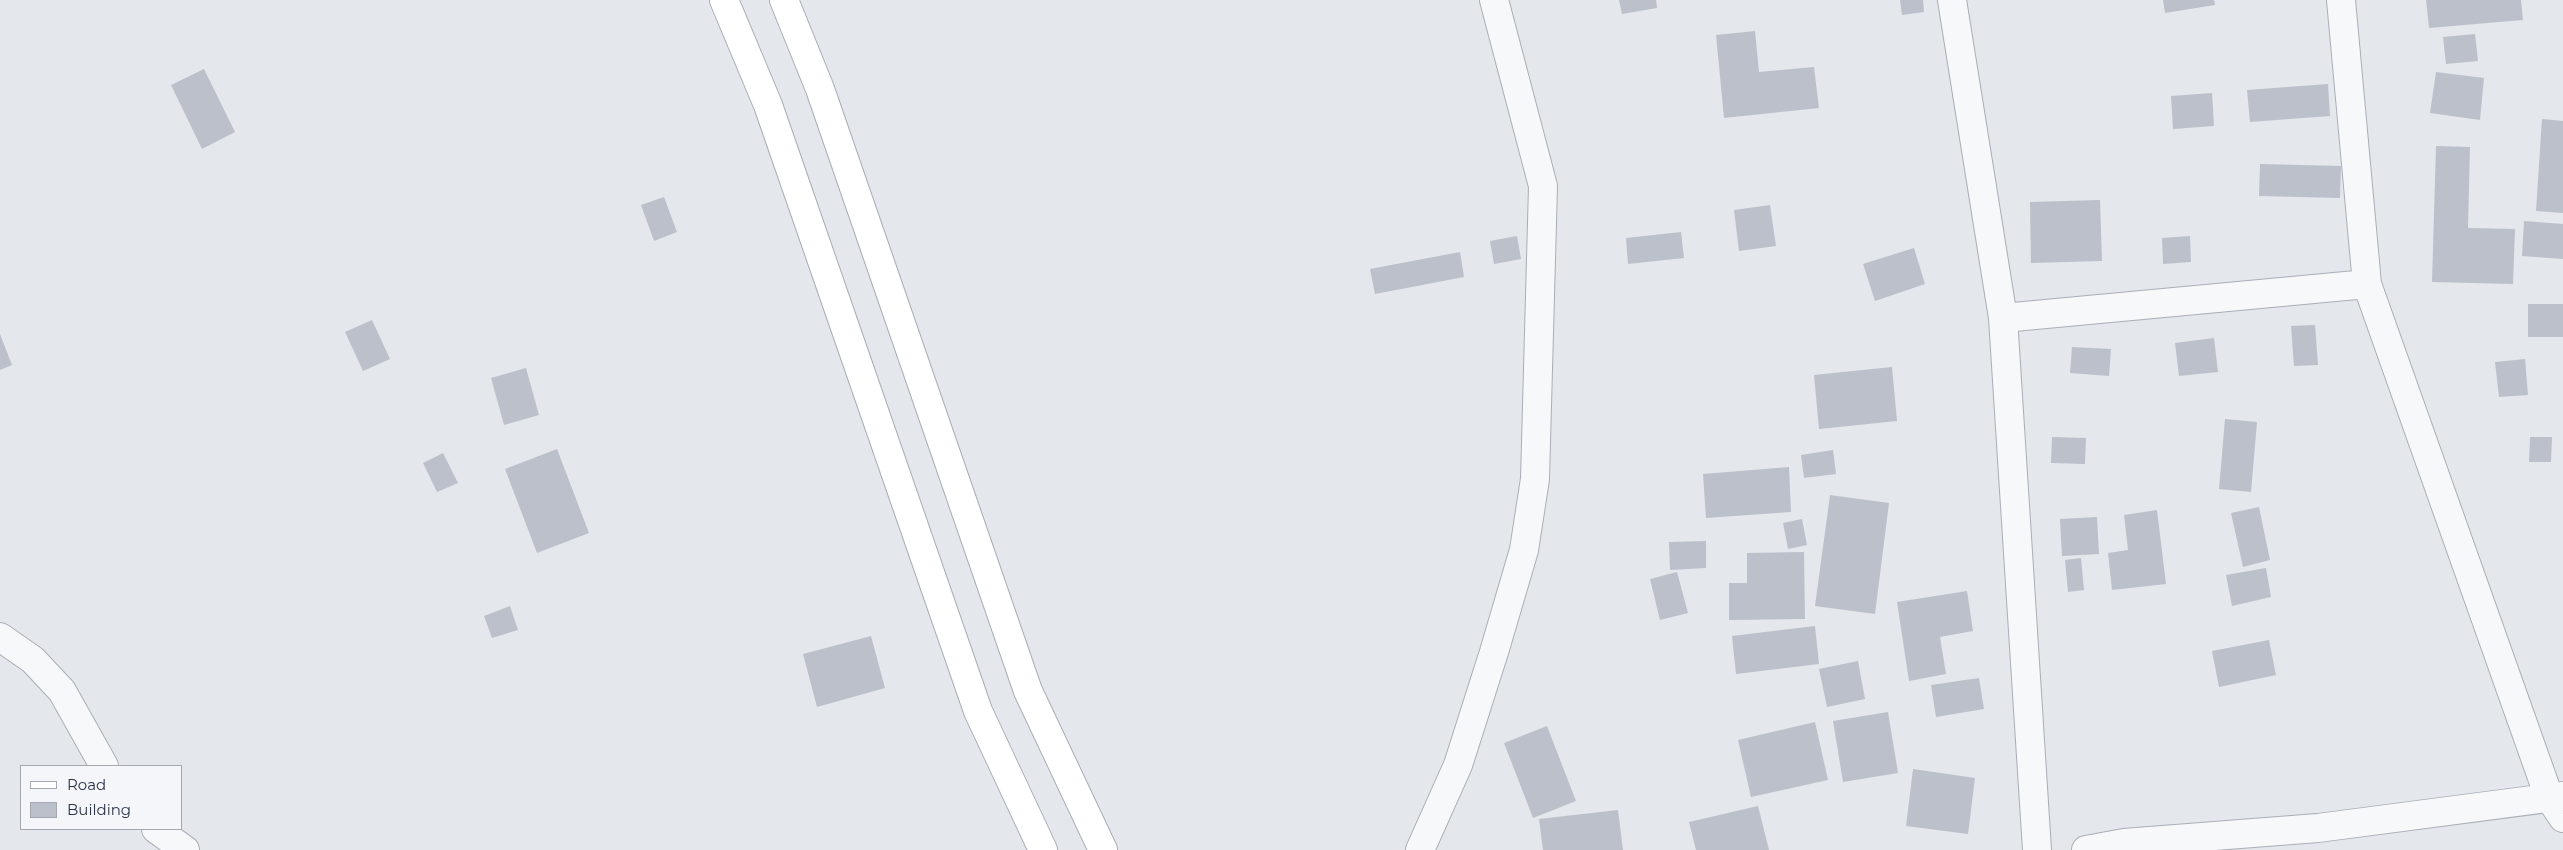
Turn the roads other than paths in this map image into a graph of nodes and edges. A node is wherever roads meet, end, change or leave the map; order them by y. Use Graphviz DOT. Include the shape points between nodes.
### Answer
graph roads {
  1 [pos="724,0"];
  2 [pos="784,0"];
  3 [pos="1494,0"];
  4 [pos="1952,0"];
  5 [pos="2341,0"];
  6 [pos="2367,284"];
  7 [pos="2003,318"];
  8 [pos="0,637"];
  9 [pos="103,765"];
  10 [pos="2558,804"];
  11 [pos="157,830"];
  12 [pos="185,850"];
  13 [pos="1043,850"];
  14 [pos="1103,850"];
  15 [pos="1420,850"];
  16 [pos="2037,850"];
  17 [pos="2086,850"];
  1 -- 13 [label="main road" via="768,105 978,711"];
  2 -- 14 [label="main road" via="820,89 1028,691"];
  3 -- 15 [label="street" via="1543,186 1535,479 1524,550 1494,652 1458,765"];
  4 -- 7 [label="street"];
  5 -- 6 [label="street"];
  6 -- 7 [label="street"];
  6 -- 10 [label="street"];
  7 -- 16 [label="street"];
  8 -- 9 [label="street" via="33,660 62,690"];
  10 -- 17 [label="street" via="2124,843"];
  11 -- 12 [label="street"];
}
